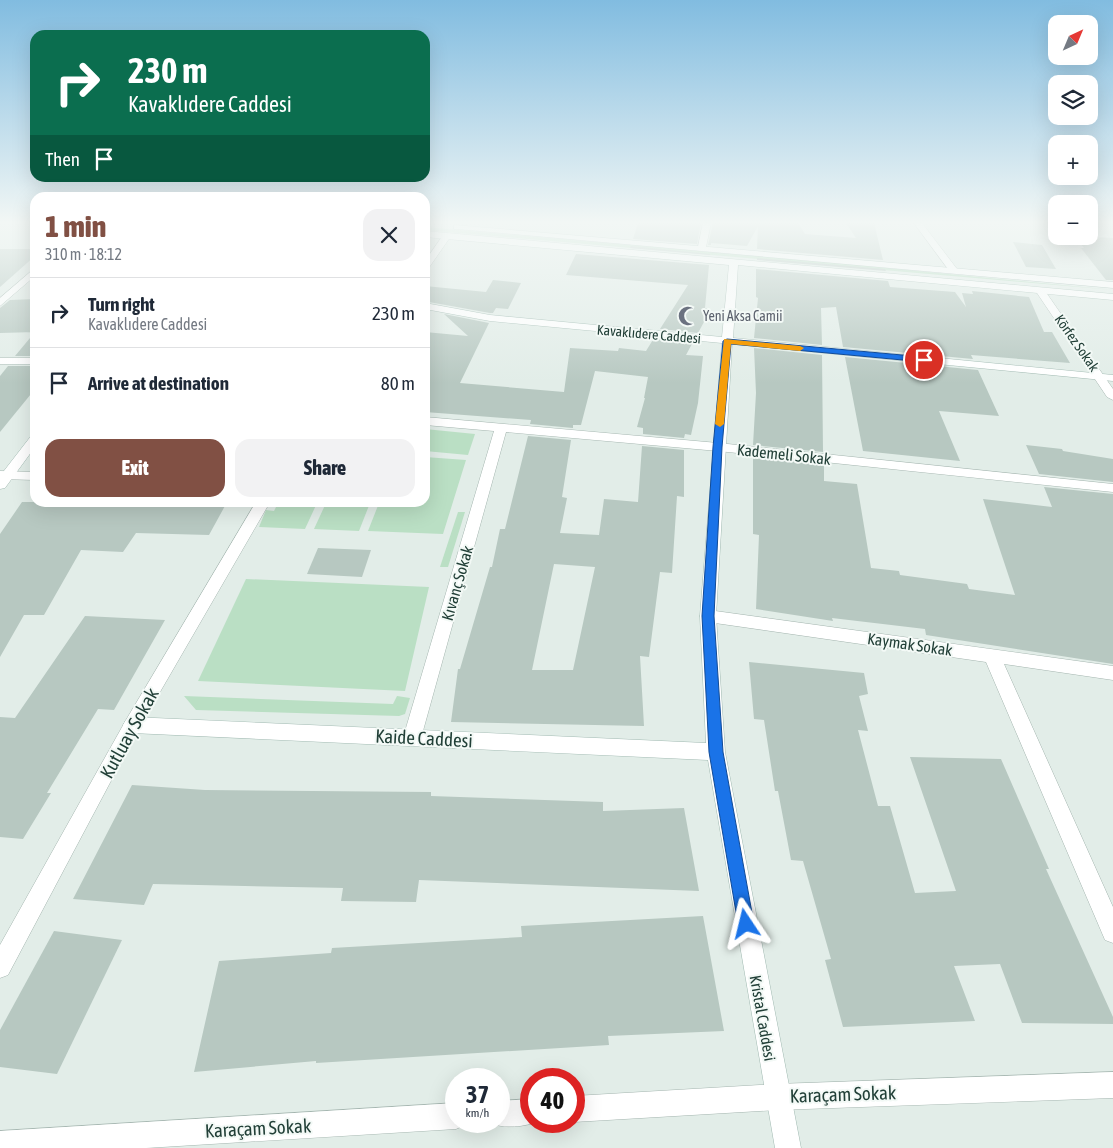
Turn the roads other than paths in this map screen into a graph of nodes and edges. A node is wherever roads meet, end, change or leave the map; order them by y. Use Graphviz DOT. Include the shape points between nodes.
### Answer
graph roads {
  1 [pos="29,277"];
  2 [pos="733,277"];
  3 [pos="893,277"];
  4 [pos="1017,277"];
  5 [pos="1113,285"];
  6 [pos="1040,290"];
  7 [pos="1113,297"];
  8 [pos="0,303"];
  9 [pos="430,307"];
  10 [pos="727,341"];
  11 [pos="0,360"];
  12 [pos="30,360"];
  13 [pos="1100,377"];
  14 [pos="1113,378"];
  15 [pos="1113,397"];
  16 [pos="430,421"];
  17 [pos="501,428"];
  18 [pos="30,445"];
  19 [pos="718,447"];
  20 [pos="30,476"];
  21 [pos="3,479"];
  22 [pos="1113,488"];
  23 [pos="260,507"];
  24 [pos="708,616"];
  25 [pos="992,656"];
  26 [pos="1113,673"];
  27 [pos="132,725"];
  28 [pos="412,738"];
  29 [pos="716,752"];
  30 [pos="1113,932"];
  31 [pos="0,967"];
  32 [pos="1113,1085"];
  33 [pos="776,1097"];
  34 [pos="585,1108"];
  35 [pos="445,1117"];
  36 [pos="0,1144"];
  37 [pos="788,1148"];
  1 -- 8 [label="street"];
  2 -- 10 [label="street, Kristal Caddesi"];
  3 -- 6 [label="street"];
  4 -- 5 [label="street"];
  6 -- 7 [label="street"];
  6 -- 13 [label="street, Körfez Sokak"];
  9 -- 10 [label="street, Kavaklıdere Caddesi" via="490,318"];
  10 -- 13 [label="street, Kavaklıdere Caddesi"];
  10 -- 19 [label="street, Kristal Caddesi"];
  11 -- 12 [label="street"];
  13 -- 14 [label="street, Kavaklıdere Caddesi"];
  13 -- 15 [label="street, Körfez Sokak"];
  16 -- 17 [label="street, Kademeli Sokak"];
  17 -- 19 [label="street, Kademeli Sokak"];
  17 -- 28 [label="street, Kıvanç Sokak"];
  18 -- 21 [label="street"];
  19 -- 22 [label="street, Kademeli Sokak"];
  19 -- 24 [label="street, Kristal Caddesi"];
  20 -- 21 [label="street"];
  23 -- 27 [label="street, Kutluay Sokak"];
  24 -- 25 [label="street, Kaymak Sokak"];
  24 -- 29 [label="street, Kristal Caddesi"];
  25 -- 26 [label="street, Kaymak Sokak"];
  25 -- 30 [label="street"];
  27 -- 28 [label="street, Kaide Caddesi"];
  27 -- 31 [label="street, Kutluay Sokak"];
  28 -- 29 [label="street, Kaide Caddesi"];
  29 -- 33 [label="street, Kristal Caddesi"];
  32 -- 33 [label="street, Karaçam Sokak"];
  33 -- 34 [label="street, Karaçam Sokak"];
  33 -- 37 [label="street, Kristal Caddesi"];
  35 -- 36 [label="street, Karaçam Sokak"];
}
